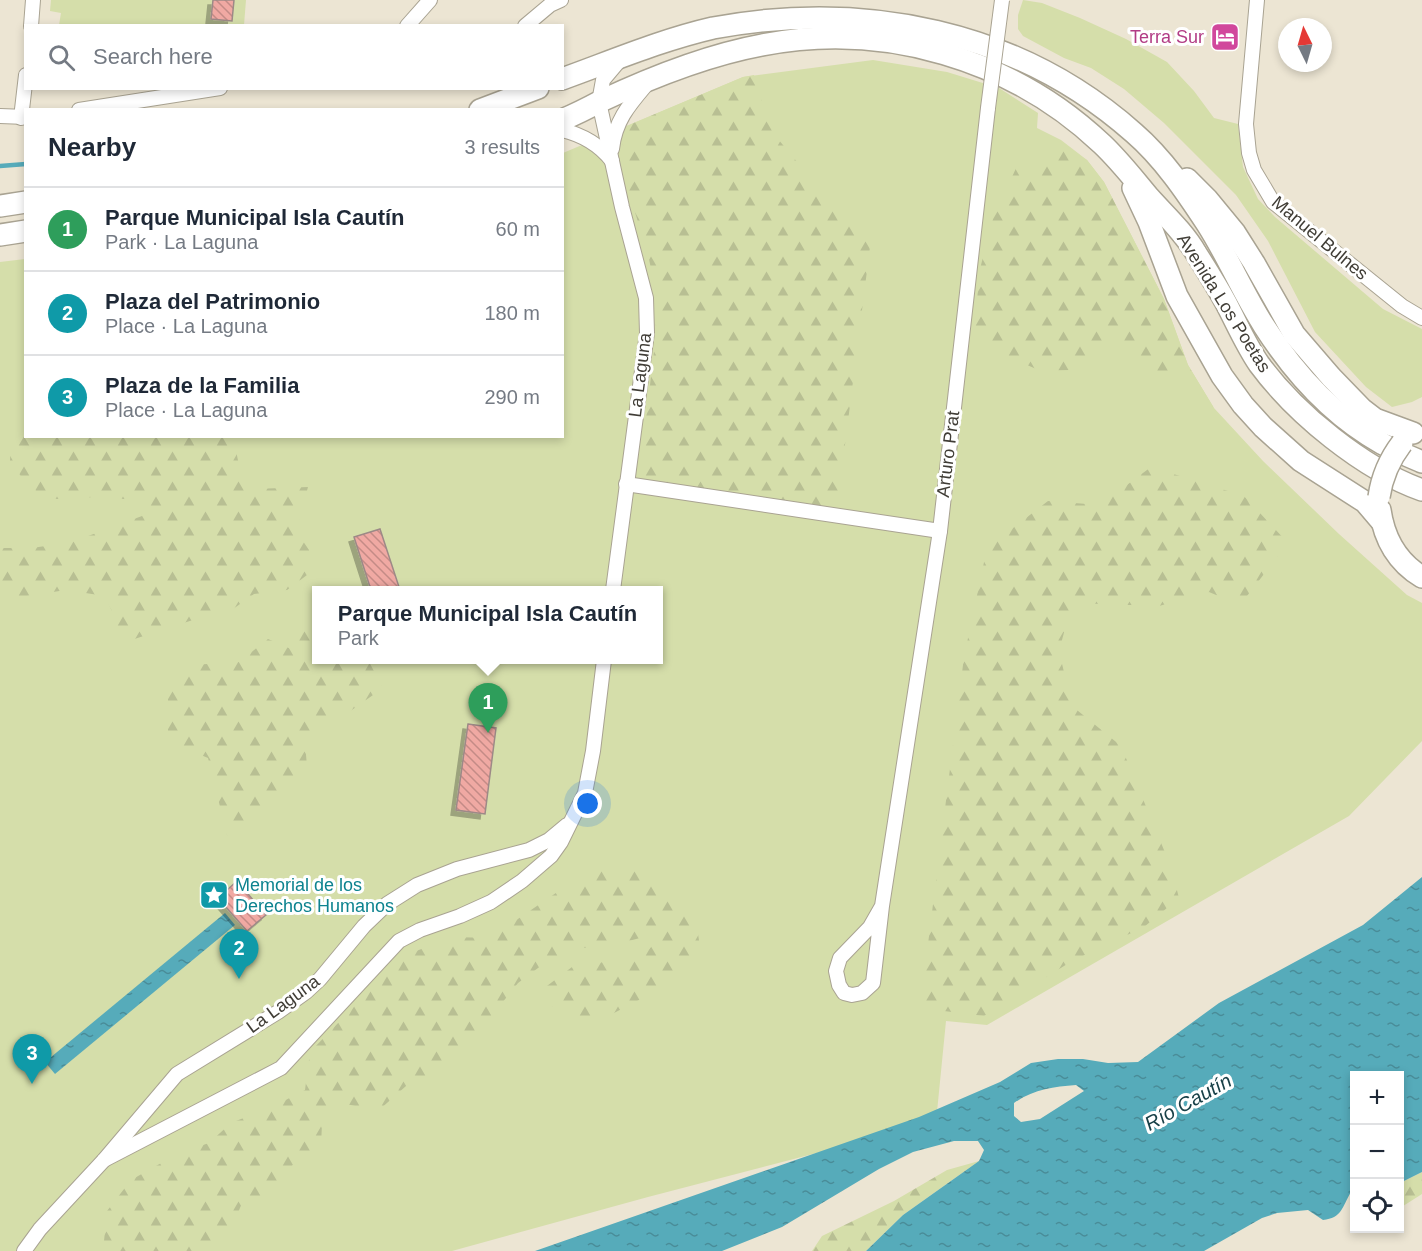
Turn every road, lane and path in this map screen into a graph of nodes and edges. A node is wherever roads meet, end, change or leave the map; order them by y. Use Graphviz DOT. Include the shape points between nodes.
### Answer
graph roads {
  1 [pos="33,0"];
  2 [pos="430,0"];
  3 [pos="561,0"];
  4 [pos="1002,0"];
  5 [pos="1257,0"];
  6 [pos="30,24"];
  7 [pos="409,24"];
  8 [pos="527,24"];
  9 [pos="626,56"];
  10 [pos="564,78"];
  11 [pos="650,80"];
  12 [pos="25,90"];
  13 [pos="207,90"];
  14 [pos="532,90"];
  15 [pos="599,102"];
  16 [pos="92,108"];
  17 [pos="485,108"];
  18 [pos="0,116"];
  19 [pos="23,118"];
  20 [pos="564,119"];
  21 [pos="564,131"];
  22 [pos="1135,133"];
  23 [pos="613,163"];
  24 [pos="1123,165"];
  25 [pos="24,202"];
  26 [pos="0,206"];
  27 [pos="24,231"];
  28 [pos="0,235"];
  29 [pos="1420,317"];
  30 [pos="1412,434"];
  31 [pos="1422,462"];
  32 [pos="626,484"];
  33 [pos="1422,490"];
  34 [pos="1382,522"];
  35 [pos="939,531"];
  36 [pos="1422,577"];
  37 [pos="614,586"];
  38 [pos="604,664"];
  39 [pos="570,823"];
  40 [pos="882,906"];
  41 [pos="104,1160"];
  42 [pos="24,1251"];
  1 -- 6 [label="street"];
  2 -- 7 [label="street"];
  3 -- 8 [label="street"];
  4 -- 35 [label="street, Arturo Prat, bridge"];
  5 -- 29 [label="street, Manuel Bulnes" via="1245,124 1254,170 1273,202 1401,306"];
  9 -- 10 [label="main road, Avenida Los Poetas"];
  9 -- 15 [label="street" via="607,73"];
  9 -- 22 [label="main road, Avenida Los Poetas" via="683,36 743,22 815,16 894,20 981,40 1009,53 1064,82"];
  11 -- 15 [label="main road, Avenida Los Poetas"];
  11 -- 23 [label="street" via="619,121 613,141"];
  11 -- 24 [label="main road, Avenida Los Poetas" via="717,56 784,41 836,38 894,42 952,55 1024,86 1080,125"];
  12 -- 19 [label="street"];
  13 -- 16 [label="street"];
  14 -- 17 [label="main road"];
  15 -- 20 [label="main road, Avenida Los Poetas"];
  15 -- 23 [label="street, La Laguna"];
  18 -- 19 [label="street"];
  21 -- 23 [label="street" via="592,142"];
  22 -- 30 [label="main road" via="1170,161 1235,233 1294,334 1331,377 1362,409"];
  22 -- 31 [label="main road, Avenida Los Poetas" via="1205,221 1263,324 1300,375 1343,417 1384,445"];
  23 -- 32 [label="street, La Laguna" via="646,298 647,333"];
  24 -- 33 [label="main road, Avenida Los Poetas" via="1194,249 1258,363 1277,386 1344,446 1380,471"];
  24 -- 34 [label="main road" via="1178,296 1222,376 1243,405 1301,461 1365,502"];
  25 -- 26 [label="main road"];
  27 -- 28 [label="main road"];
  30 -- 34 [label="main road, bridge" via="1384,473 1379,497"];
  32 -- 35 [label="street"];
  32 -- 37 [label="street, La Laguna"];
  34 -- 36 [label="main road" via="1394,551"];
  35 -- 40 [label="street, Arturo Prat"];
  38 -- 39 [label="street, La Laguna" via="585,794"];
  39 -- 41 [label="street, La Laguna" via="551,856 522,881 491,902 399,941 281,1068"];
  39 -- 41 [label="street, La Laguna" via="529,850 457,868 393,900 364,926 306,992 177,1074"];
  40 -- 40 [label="street, Arturo Prat" via="873,983 862,993 844,993 836,971 840,958 870,927"];
  41 -- 42 [label="street, La Laguna"];
}
